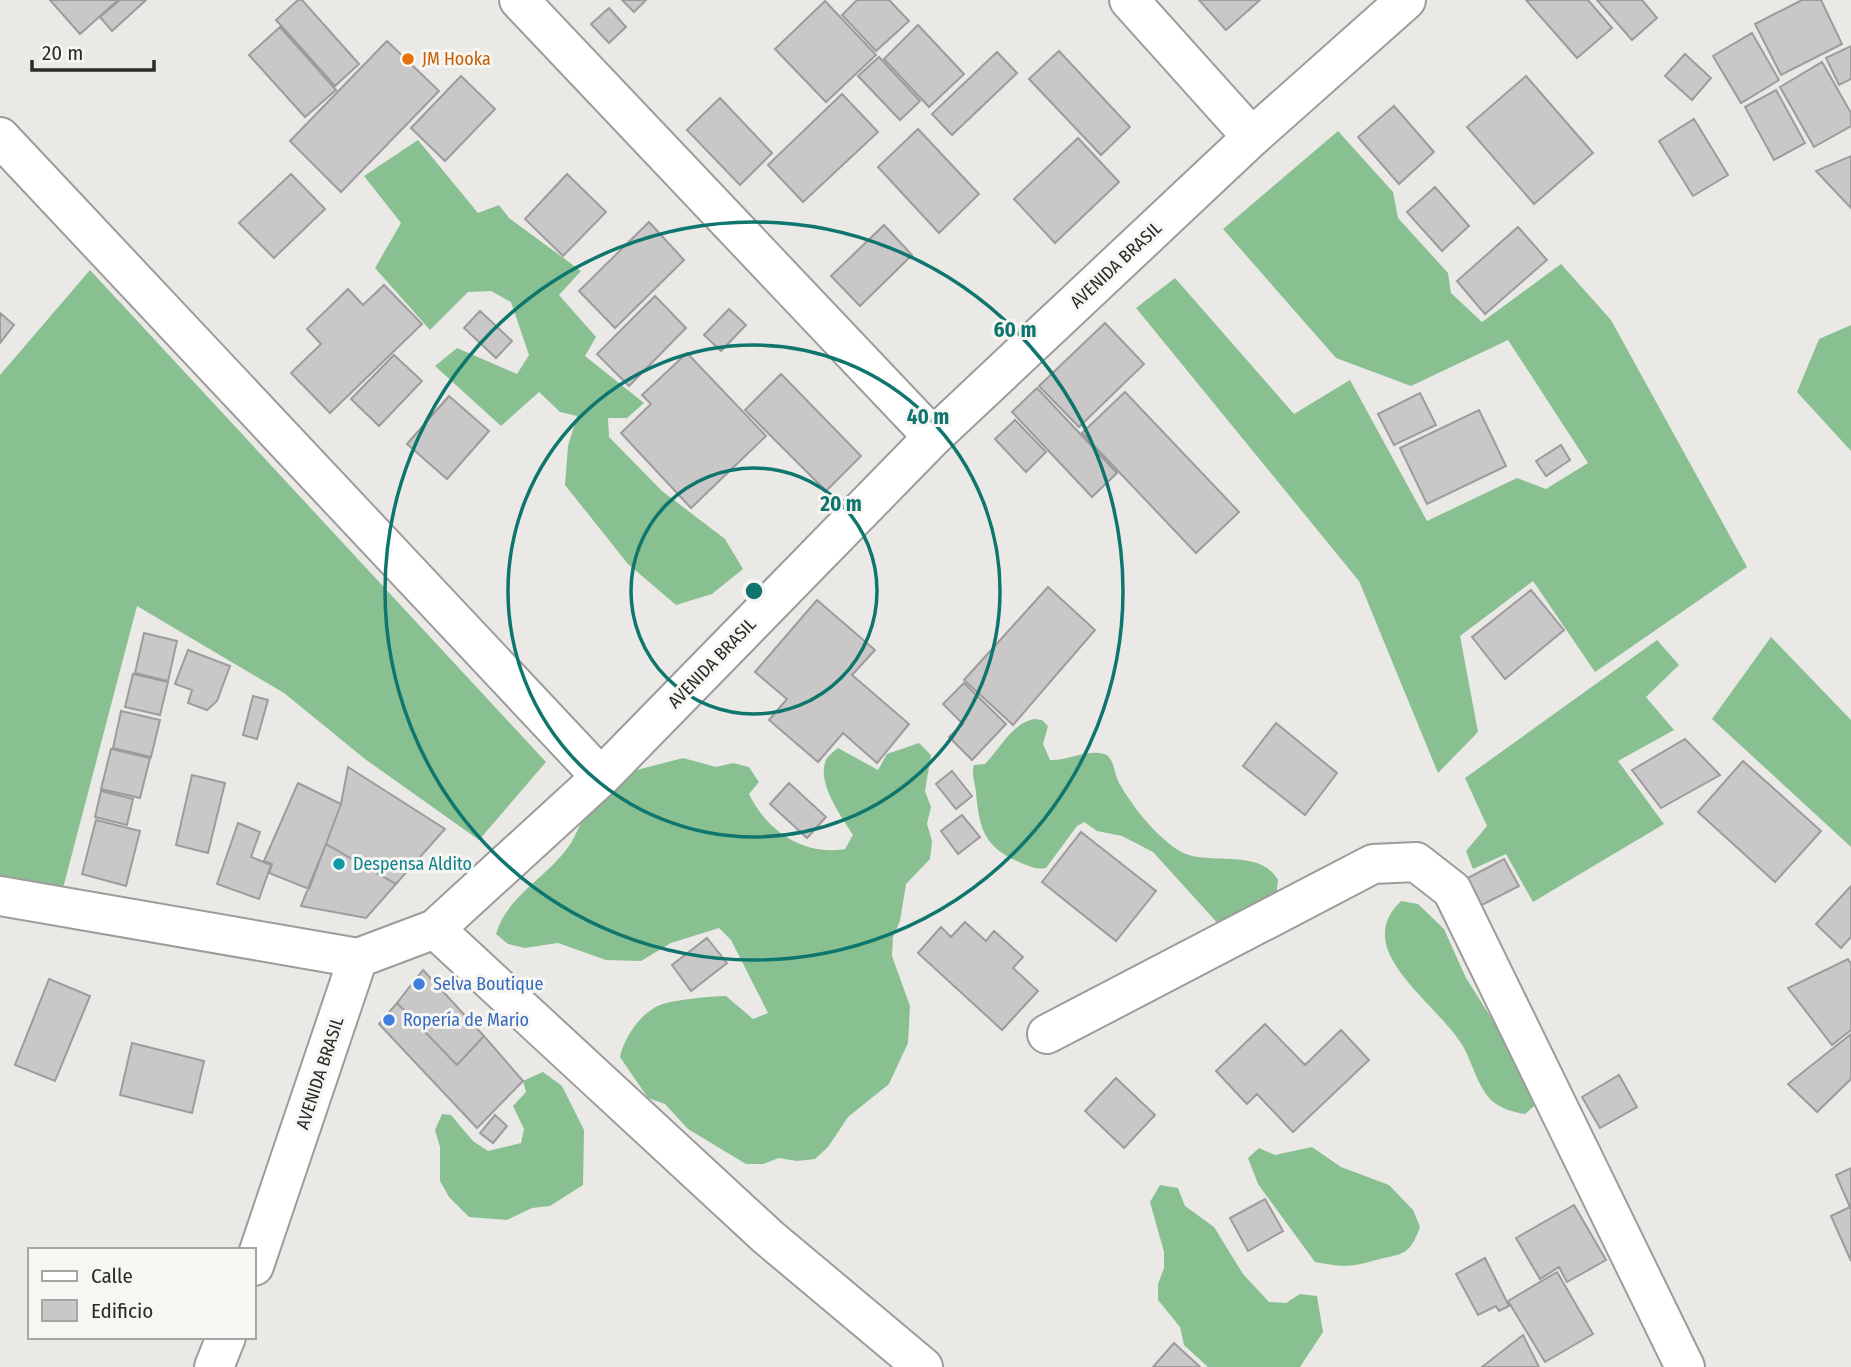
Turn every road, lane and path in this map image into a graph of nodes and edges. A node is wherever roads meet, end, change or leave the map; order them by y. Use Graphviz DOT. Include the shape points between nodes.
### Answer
graph roads {
  1 [pos="519,0"];
  2 [pos="1129,0"];
  3 [pos="1406,0"];
  4 [pos="0,137"];
  5 [pos="1252,137"];
  6 [pos="933,438"];
  7 [pos="601,777"];
  8 [pos="0,897"];
  9 [pos="435,929"];
  10 [pos="358,958"];
  11 [pos="1047,1034"];
  12 [pos="256,1260"];
  13 [pos="225,1339"];
  14 [pos="214,1367"];
  15 [pos="923,1367"];
  16 [pos="1685,1367"];
  1 -- 6 [label="street"];
  2 -- 5 [label="street"];
  3 -- 5 [label="street, AVENIDA BRASIL"];
  4 -- 7 [label="street"];
  5 -- 6 [label="street, AVENIDA BRASIL"];
  6 -- 7 [label="street, AVENIDA BRASIL"];
  7 -- 9 [label="street, AVENIDA BRASIL"];
  8 -- 10 [label="street"];
  9 -- 10 [label="street, AVENIDA BRASIL"];
  9 -- 15 [label="street" via="768,1237"];
  10 -- 12 [label="street, AVENIDA BRASIL"];
  11 -- 16 [label="street" via="1373,864 1416,862 1452,890"];
  13 -- 14 [label="street"];
}
